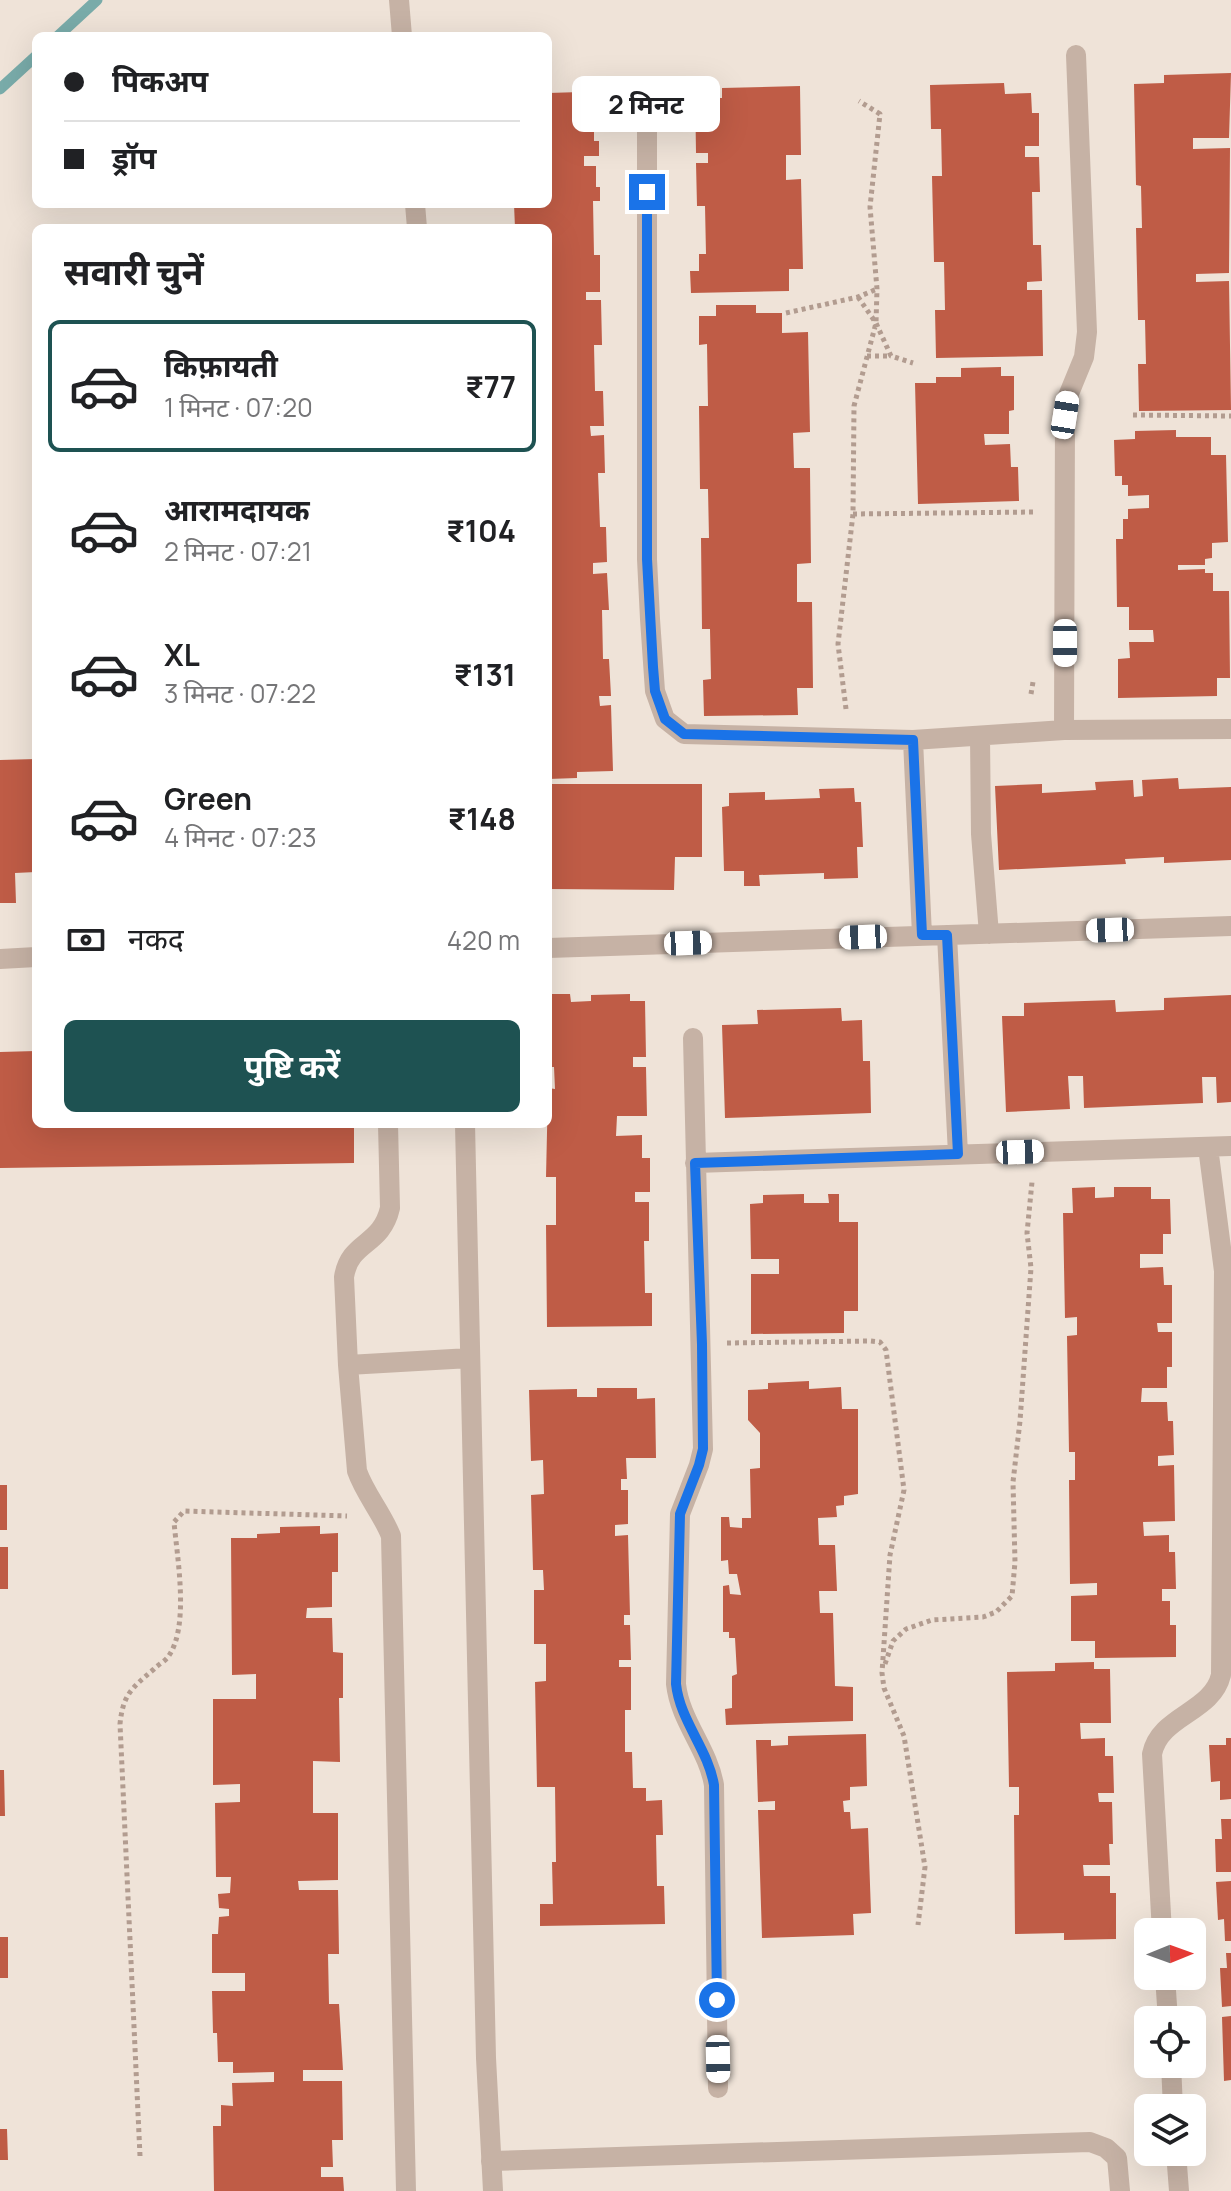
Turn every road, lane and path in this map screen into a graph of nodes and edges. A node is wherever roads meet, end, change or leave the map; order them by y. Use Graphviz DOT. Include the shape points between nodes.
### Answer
graph roads {
  1 [pos="399,0"];
  2 [pos="402,32"];
  3 [pos="1076,55"];
  4 [pos="859,101"];
  5 [pos="647,102"];
  6 [pos="877,289"];
  7 [pos="858,297"];
  8 [pos="786,313"];
  9 [pos="876,323"];
  10 [pos="867,356"];
  11 [pos="891,356"];
  12 [pos="913,363"];
  13 [pos="1133,415"];
  14 [pos="1231,416"];
  15 [pos="853,514"];
  16 [pos="1035,527"];
  17 [pos="1035,670"];
  18 [pos="1031,694"];
  19 [pos="1231,729"];
  20 [pos="1064,730"];
  21 [pos="980,736"];
  22 [pos="849,738"];
  23 [pos="913,740"];
  24 [pos="1231,926"];
  25 [pos="989,934"];
  26 [pos="922,935"];
  27 [pos="947,935"];
  28 [pos="552,948"];
  29 [pos="32,957"];
  30 [pos="0,959"];
  31 [pos="693,1038"];
  32 [pos="388,1128"];
  33 [pos="465,1128"];
  34 [pos="1231,1146"];
  35 [pos="1208,1147"];
  36 [pos="958,1154"];
  37 [pos="695,1163"];
  38 [pos="1032,1182"];
  39 [pos="1227,1270"];
  40 [pos="702,1344"];
  41 [pos="470,1358"];
  42 [pos="348,1365"];
  43 [pos="384,1518"];
  44 [pos="882,1673"];
  45 [pos="1161,1918"];
  46 [pos="918,1925"];
  47 [pos="718,2088"];
  48 [pos="140,2156"];
  49 [pos="491,2161"];
  50 [pos="1177,2166"];
  51 [pos="406,2191"];
  52 [pos="493,2191"];
  53 [pos="1120,2191"];
  54 [pos="1179,2191"];
  1 -- 2 [label="street"];
  3 -- 20 [label="street" via="1087,332 1065,415"];
  4 -- 6 [label="path" via="880,114 870,207"];
  5 -- 22 [label="street" via="647,559 655,691 665,719 684,734"];
  6 -- 7 [label="path"];
  6 -- 9 [label="path"];
  7 -- 8 [label="path"];
  7 -- 9 [label="path"];
  9 -- 10 [label="path"];
  9 -- 11 [label="path"];
  10 -- 11 [label="path"];
  10 -- 15 [label="path" via="854,406"];
  11 -- 12 [label="path"];
  13 -- 14 [label="path"];
  15 -- 16 [label="path" via="1035,511"];
  15 -- 22 [label="path" via="838,644"];
  17 -- 18 [label="path"];
  19 -- 20 [label="street"];
  20 -- 21 [label="street"];
  21 -- 23 [label="street"];
  21 -- 25 [label="street"];
  22 -- 23 [label="street"];
  23 -- 26 [label="street"];
  24 -- 25 [label="street"];
  25 -- 27 [label="street"];
  26 -- 27 [label="street"];
  26 -- 28 [label="street"];
  27 -- 36 [label="street"];
  29 -- 30 [label="street"];
  31 -- 37 [label="street"];
  32 -- 42 [label="street" via="387,1222 346,1263"];
  33 -- 41 [label="street"];
  34 -- 35 [label="street"];
  35 -- 36 [label="street"];
  35 -- 39 [label="street"];
  36 -- 37 [label="street"];
  37 -- 40 [label="street"];
  38 -- 44 [label="path" via="1027,1233 1031,1268 1013,1482 1012,1596 983,1617 932,1620 906,1629 893,1641"];
  39 -- 45 [label="street" via="1221,1675 1212,1695 1154,1742"];
  40 -- 44 [label="path" via="870,1341 880,1342 886,1350 904,1490 889,1566"];
  40 -- 47 [label="street" via="703,1449 680,1514 676,1684 678,1702 711,1768 714,1785"];
  41 -- 42 [label="street"];
  41 -- 49 [label="street"];
  42 -- 43 [label="street" via="357,1471"];
  43 -- 48 [label="path" via="184,1511 174,1522 177,1634 169,1656 122,1702 120,1724"];
  43 -- 51 [label="street" via="391,1536"];
  44 -- 46 [label="path" via="904,1736 925,1867"];
  49 -- 52 [label="street"];
  49 -- 53 [label="street" via="1090,2142 1117,2158"];
  50 -- 54 [label="street"];
}
